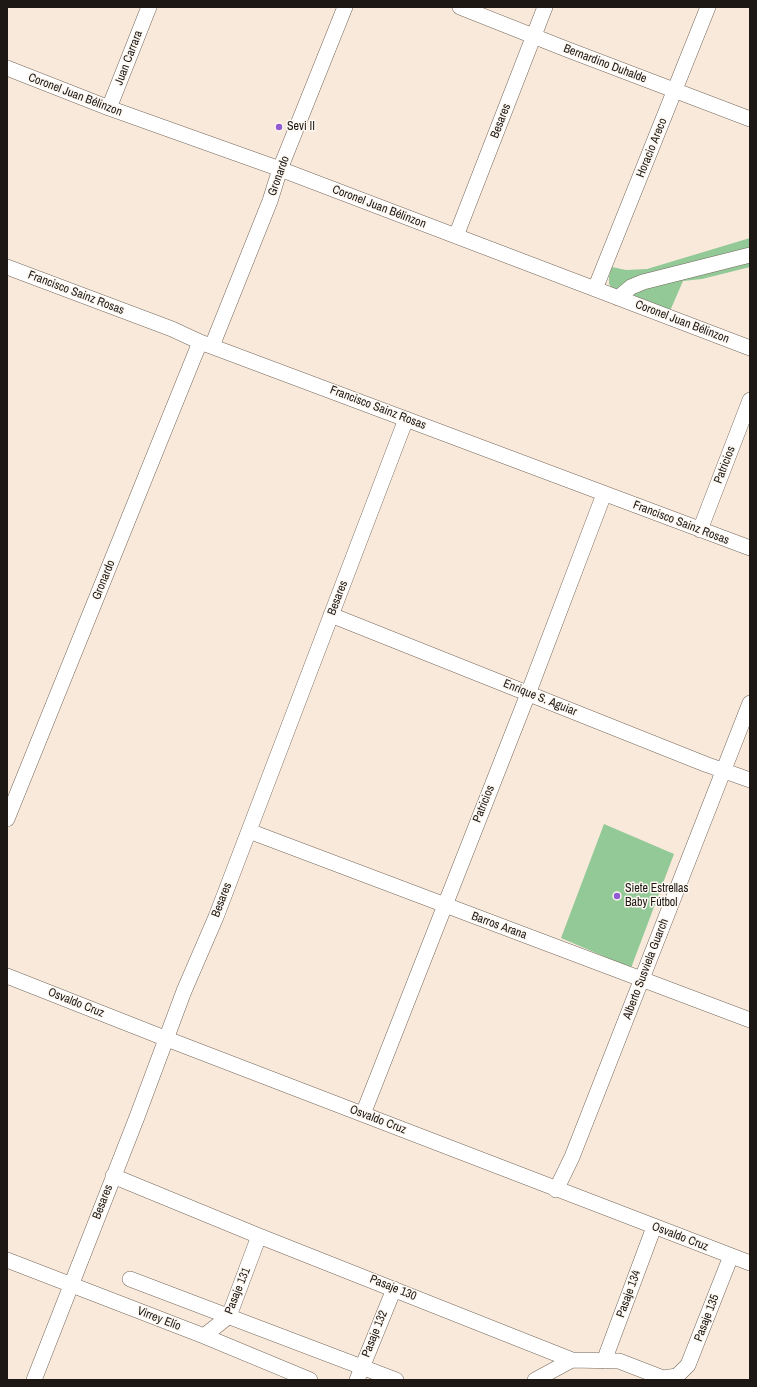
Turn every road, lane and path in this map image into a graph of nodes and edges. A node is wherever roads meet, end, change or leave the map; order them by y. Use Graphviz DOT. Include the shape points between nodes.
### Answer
graph roads {
  1 [pos="149,7"];
  2 [pos="345,7"];
  3 [pos="460,7"];
  4 [pos="546,7"];
  5 [pos="708,7"];
  6 [pos="534,36"];
  7 [pos="7,68"];
  8 [pos="675,90"];
  9 [pos="110,108"];
  10 [pos="750,119"];
  11 [pos="280,169"];
  12 [pos="456,236"];
  13 [pos="750,255"];
  14 [pos="7,267"];
  15 [pos="595,289"];
  16 [pos="618,298"];
  17 [pos="206,344"];
  18 [pos="750,348"];
  19 [pos="750,400"];
  20 [pos="406,419"];
  21 [pos="604,494"];
  22 [pos="700,530"];
  23 [pos="750,548"];
  24 [pos="331,615"];
  25 [pos="528,694"];
  26 [pos="750,703"];
  27 [pos="724,770"];
  28 [pos="750,780"];
  29 [pos="7,819"];
  30 [pos="249,831"];
  31 [pos="444,906"];
  32 [pos="7,976"];
  33 [pos="642,979"];
  34 [pos="750,1020"];
  35 [pos="167,1039"];
  36 [pos="363,1114"];
  37 [pos="113,1176"];
  38 [pos="556,1190"];
  39 [pos="654,1227"];
  40 [pos="259,1236"];
  41 [pos="731,1256"];
  42 [pos="7,1260"];
  43 [pos="750,1263"];
  44 [pos="130,1279"];
  45 [pos="70,1286"];
  46 [pos="394,1289"];
  47 [pos="229,1316"];
  48 [pos="204,1336"];
  49 [pos="572,1360"];
  50 [pos="604,1361"];
  51 [pos="360,1373"];
  52 [pos="677,1376"];
  53 [pos="34,1380"];
  54 [pos="310,1380"];
  55 [pos="396,1380"];
  56 [pos="535,1380"];
  1 -- 9 [label="street, Juan Carrara"];
  2 -- 11 [label="street, Gronardo"];
  3 -- 6 [label="street, Bernardino Duhalde"];
  4 -- 6 [label="street, Besares"];
  5 -- 8 [label="street, Horacio Areco"];
  6 -- 8 [label="street, Bernardino Duhalde"];
  6 -- 12 [label="street, Besares"];
  7 -- 9 [label="street, Coronel Juan Bélinzon"];
  8 -- 10 [label="street, Bernardino Duhalde"];
  8 -- 15 [label="street, Horacio Areco"];
  9 -- 11 [label="street, Coronel Juan Bélinzon"];
  11 -- 12 [label="street, Coronel Juan Bélinzon"];
  11 -- 17 [label="street, Gronardo" via="270,202"];
  12 -- 15 [label="street, Coronel Juan Bélinzon"];
  13 -- 16 [label="street" via="643,282 631,287"];
  14 -- 17 [label="street, Francisco Sainz Rosas"];
  15 -- 16 [label="street, Coronel Juan Bélinzon"];
  16 -- 18 [label="street, Coronel Juan Bélinzon"];
  17 -- 20 [label="street, Francisco Sainz Rosas"];
  17 -- 29 [label="street, Gronardo"];
  19 -- 22 [label="street, Patricios"];
  20 -- 21 [label="street, Francisco Sainz Rosas"];
  20 -- 24 [label="street, Besares"];
  21 -- 22 [label="street, Francisco Sainz Rosas"];
  21 -- 25 [label="street, Patricios"];
  22 -- 23 [label="street, Francisco Sainz Rosas"];
  24 -- 25 [label="street, Enrique S. Aguiar"];
  24 -- 30 [label="street, Besares"];
  25 -- 27 [label="street, Enrique S. Aguiar"];
  25 -- 31 [label="street, Patricios"];
  26 -- 27 [label="street, Alberto Susviela Guarch"];
  27 -- 28 [label="street, Enrique S. Aguiar"];
  27 -- 33 [label="street, Alberto Susviela Guarch"];
  30 -- 31 [label="street, Barros Arana"];
  30 -- 35 [label="street, Besares"];
  31 -- 33 [label="street, Barros Arana"];
  31 -- 36 [label="street, Patricios"];
  32 -- 35 [label="street, Osvaldo Cruz"];
  33 -- 34 [label="street, Barros Arana"];
  33 -- 38 [label="street, Alberto Susviela Guarch" via="572,1157"];
  35 -- 36 [label="street, Osvaldo Cruz"];
  35 -- 37 [label="street, Besares"];
  36 -- 38 [label="street, Osvaldo Cruz"];
  37 -- 40 [label="street, Pasaje 130"];
  37 -- 45 [label="street, Besares"];
  38 -- 39 [label="street, Osvaldo Cruz"];
  39 -- 41 [label="street, Osvaldo Cruz"];
  39 -- 50 [label="street, Pasaje 134"];
  40 -- 46 [label="street, Pasaje 130"];
  40 -- 47 [label="street, Pasaje 131"];
  41 -- 43 [label="street, Osvaldo Cruz"];
  41 -- 52 [label="street, Pasaje 135" via="688,1365"];
  42 -- 45 [label="street, Virrey Elío"];
  44 -- 47 [label="street"];
  45 -- 48 [label="street, Virrey Elío"];
  45 -- 53 [label="street, Besares"];
  46 -- 49 [label="street, Pasaje 130"];
  46 -- 51 [label="street, Pasaje 132"];
  47 -- 48 [label="street, Pasaje 131"];
  47 -- 51 [label="street"];
  48 -- 54 [label="street, Virrey Elío"];
  49 -- 50 [label="street, Pasaje 130"];
  49 -- 56 [label="street"];
  50 -- 52 [label="street, Pasaje 130" via="619,1361 662,1378"];
  51 -- 55 [label="street"];
}
